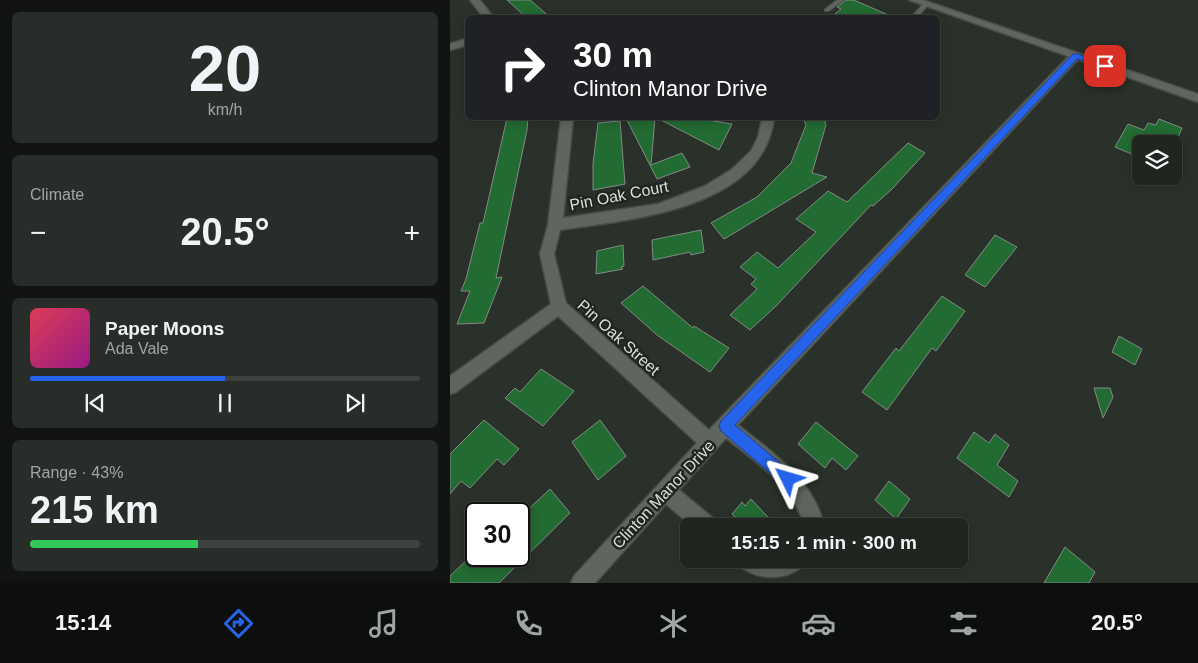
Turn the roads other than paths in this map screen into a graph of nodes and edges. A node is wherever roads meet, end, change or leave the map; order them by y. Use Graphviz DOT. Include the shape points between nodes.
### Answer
graph roads {
  1 [pos="475,0"];
  2 [pos="841,0"];
  3 [pos="914,0"];
  4 [pos="926,4"];
  5 [pos="827,10"];
  6 [pos="487,15"];
  7 [pos="916,15"];
  8 [pos="465,42"];
  9 [pos="450,47"];
  10 [pos="1075,56"];
  11 [pos="1198,98"];
  12 [pos="567,120"];
  13 [pos="768,120"];
  14 [pos="555,225"];
  15 [pos="560,307"];
  16 [pos="450,386"];
  17 [pos="726,426"];
  18 [pos="710,442"];
  19 [pos="665,491"];
  20 [pos="697,518"];
  21 [pos="812,518"];
  22 [pos="756,568"];
  23 [pos="787,568"];
  24 [pos="581,583"];
  1 -- 6 [label="street"];
  2 -- 5 [label="lane"];
  3 -- 4 [label="street"];
  4 -- 7 [label="lane"];
  4 -- 10 [label="street"];
  8 -- 9 [label="street"];
  10 -- 11 [label="street"];
  10 -- 17 [label="street, Clinton Manor Drive"];
  12 -- 14 [label="street, Pin Oak Street"];
  13 -- 14 [label="street, Pin Oak Court" via="762,144 754,157 741,170 699,194 651,210"];
  14 -- 15 [label="street, Pin Oak Street" via="546,254"];
  15 -- 16 [label="street"];
  15 -- 18 [label="street, Pin Oak Street"];
  17 -- 18 [label="street, Clinton Manor Drive"];
  17 -- 21 [label="street" via="788,479 809,505"];
  18 -- 19 [label="street, Clinton Manor Drive"];
  19 -- 20 [label="street"];
  19 -- 24 [label="street, Clinton Manor Drive"];
  22 -- 23 [label="street" via="775,575"];
}
